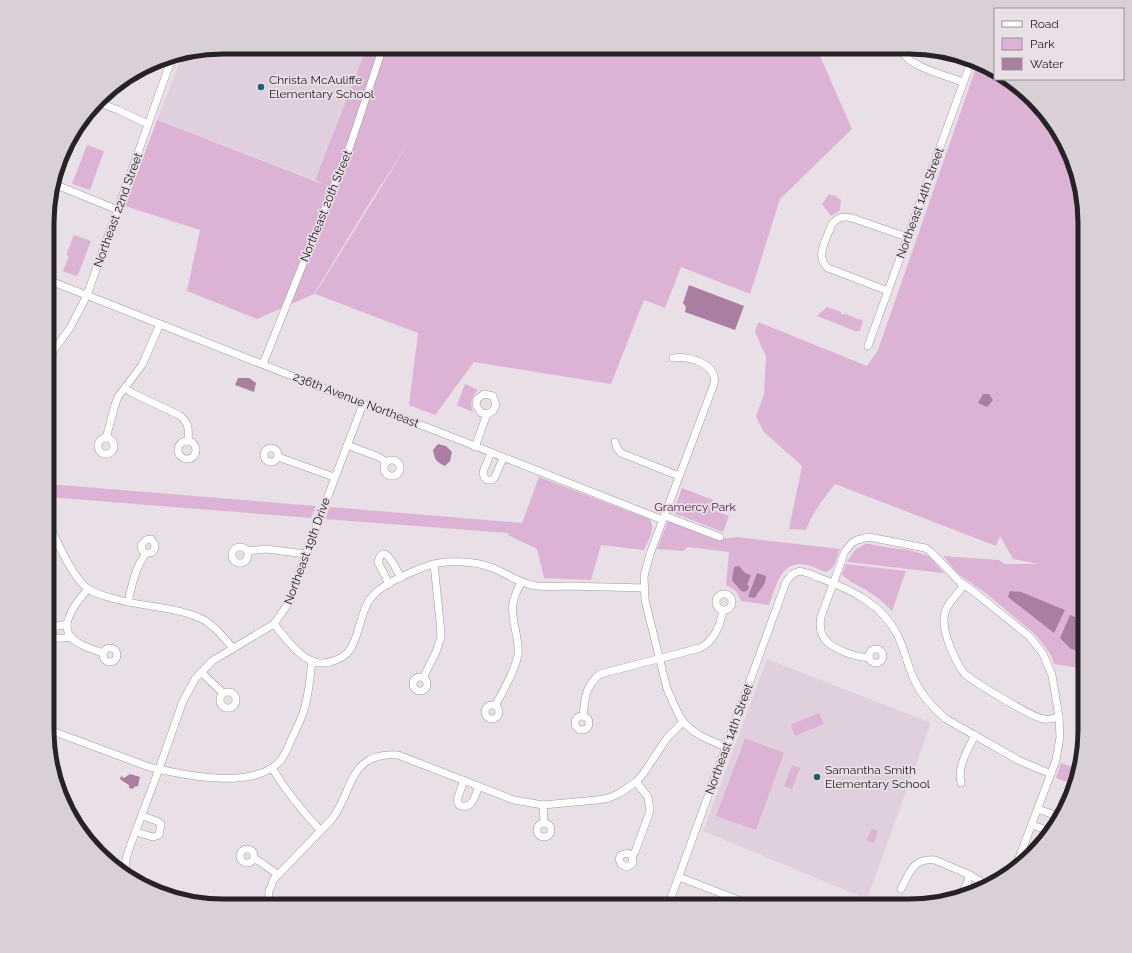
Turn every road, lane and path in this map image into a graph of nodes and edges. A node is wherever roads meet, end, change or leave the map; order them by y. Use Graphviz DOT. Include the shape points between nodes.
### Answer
graph roads {
  1 [pos="381,54"];
  2 [pos="904,54"];
  3 [pos="170,63"];
  4 [pos="970,65"];
  5 [pos="963,82"];
  6 [pos="102,104"];
  7 [pos="148,124"];
  8 [pos="58,186"];
  9 [pos="118,210"];
  10 [pos="907,237"];
  11 [pos="54,282"];
  12 [pos="888,291"];
  13 [pos="87,295"];
  14 [pos="160,324"];
  15 [pos="868,346"];
  16 [pos="54,350"];
  17 [pos="673,358"];
  18 [pos="263,364"];
  19 [pos="125,388"];
  20 [pos="363,404"];
  21 [pos="487,414"];
  22 [pos="106,438"];
  23 [pos="188,442"];
  24 [pos="615,442"];
  25 [pos="347,445"];
  26 [pos="475,447"];
  27 [pos="491,453"];
  28 [pos="278,457"];
  29 [pos="503,458"];
  30 [pos="386,462"];
  31 [pos="679,476"];
  32 [pos="334,477"];
  33 [pos="664,518"];
  34 [pos="720,538"];
  35 [pos="54,539"];
  36 [pos="247,551"];
  37 [pos="146,553"];
  38 [pos="306,554"];
  39 [pos="434,564"];
  40 [pos="401,578"];
  41 [pos="521,582"];
  42 [pos="833,583"];
  43 [pos="389,584"];
  44 [pos="964,585"];
  45 [pos="643,588"];
  46 [pos="88,589"];
  47 [pos="128,602"];
  48 [pos="723,610"];
  49 [pos="67,624"];
  50 [pos="274,624"];
  51 [pos="54,627"];
  52 [pos="71,637"];
  53 [pos="54,638"];
  54 [pos="233,648"];
  55 [pos="103,653"];
  56 [pos="869,657"];
  57 [pos="660,659"];
  58 [pos="312,661"];
  59 [pos="201,672"];
  60 [pos="423,678"];
  61 [pos="223,693"];
  62 [pos="495,706"];
  63 [pos="583,716"];
  64 [pos="1059,717"];
  65 [pos="683,722"];
  66 [pos="54,732"];
  67 [pos="975,735"];
  68 [pos="726,746"];
  69 [pos="272,768"];
  70 [pos="159,769"];
  71 [pos="1051,774"];
  72 [pos="464,780"];
  73 [pos="636,782"];
  74 [pos="961,783"];
  75 [pos="479,786"];
  76 [pos="543,805"];
  77 [pos="1038,809"];
  78 [pos="1054,815"];
  79 [pos="142,816"];
  80 [pos="544,823"];
  81 [pos="1032,825"];
  82 [pos="1046,830"];
  83 [pos="321,831"];
  84 [pos="136,832"];
  85 [pos="632,856"];
  86 [pos="1019,858"];
  87 [pos="254,859"];
  88 [pos="125,868"];
  89 [pos="278,874"];
  90 [pos="970,875"];
  91 [pos="679,877"];
  92 [pos="983,882"];
  93 [pos="901,889"];
  94 [pos="964,889"];
  95 [pos="268,899"];
  96 [pos="671,899"];
  97 [pos="736,899"];
  1 -- 18 [label="street, Northeast 20th Street" via="350,146"];
  2 -- 5 [label="street" via="915,65"];
  3 -- 7 [label="street, Northeast 22nd Street"];
  4 -- 5 [label="street, Northeast 14th Street"];
  5 -- 10 [label="street, Northeast 14th Street"];
  6 -- 7 [label="street"];
  7 -- 9 [label="street, Northeast 22nd Street"];
  8 -- 9 [label="street"];
  9 -- 13 [label="street, Northeast 22nd Street"];
  10 -- 12 [label="street, Northeast 14th Street"];
  10 -- 12 [label="street" via="843,217 832,224 821,254 828,268"];
  11 -- 13 [label="street, 236th Avenue Northeast"];
  12 -- 15 [label="street, Northeast 14th Street"];
  13 -- 14 [label="street, 236th Avenue Northeast"];
  13 -- 16 [label="street, Northeast 22nd Street" via="73,323"];
  14 -- 18 [label="street, 236th Avenue Northeast"];
  14 -- 19 [label="street" via="142,365"];
  17 -- 31 [label="street" via="686,358 704,364 714,372 715,378"];
  18 -- 20 [label="street, 236th Avenue Northeast"];
  19 -- 22 [label="street" via="118,397"];
  19 -- 23 [label="street" via="184,419 188,425"];
  20 -- 25 [label="street, Northeast 19th Drive"];
  20 -- 26 [label="street, 236th Avenue Northeast"];
  21 -- 26 [label="street"];
  24 -- 31 [label="street" via="622,453"];
  25 -- 30 [label="street"];
  25 -- 32 [label="street, Northeast 19th Drive"];
  26 -- 27 [label="street, 236th Avenue Northeast"];
  27 -- 29 [label="street, 236th Avenue Northeast"];
  27 -- 29 [label="street" via="484,472 487,480 495,477"];
  28 -- 32 [label="street"];
  29 -- 33 [label="street, 236th Avenue Northeast"];
  31 -- 33 [label="street"];
  32 -- 38 [label="street, Northeast 19th Drive"];
  33 -- 34 [label="street, 236th Avenue Northeast"];
  33 -- 45 [label="street" via="646,567"];
  35 -- 46 [label="street" via="76,577"];
  36 -- 38 [label="street" via="266,549"];
  37 -- 47 [label="street" via="137,569"];
  38 -- 50 [label="street, Northeast 19th Drive" via="290,601"];
  39 -- 40 [label="street"];
  39 -- 41 [label="street" via="448,562 484,565"];
  39 -- 60 [label="street" via="441,637"];
  40 -- 43 [label="street"];
  40 -- 43 [label="street" via="390,557 382,556 378,562"];
  41 -- 45 [label="street" via="538,586"];
  41 -- 62 [label="street" via="512,610 518,647 516,664"];
  42 -- 44 [label="street" via="845,551 857,540 869,537 925,548"];
  42 -- 56 [label="street" via="821,617 823,636 835,649 856,657"];
  42 -- 67 [label="street" via="872,603 882,613 898,637 913,677 927,701 946,719"];
  42 -- 68 [label="street, Northeast 14th Street" via="804,572 797,571 791,574"];
  43 -- 58 [label="street" via="370,599 350,650 327,663"];
  44 -- 64 [label="street" via="1037,645 1052,675"];
  44 -- 64 [label="street" via="948,606 944,618 944,628 958,665 973,680 1031,714 1044,719"];
  45 -- 57 [label="street"];
  46 -- 47 [label="street"];
  46 -- 49 [label="street" via="78,600"];
  47 -- 54 [label="street" via="182,612 204,620 216,628"];
  48 -- 57 [label="street" via="715,635 706,644"];
  49 -- 51 [label="street"];
  49 -- 52 [label="street"];
  50 -- 54 [label="street, Northeast 19th Drive"];
  50 -- 58 [label="street" via="297,650"];
  52 -- 53 [label="street"];
  52 -- 55 [label="street"];
  54 -- 59 [label="street, Northeast 19th Drive" via="212,661"];
  57 -- 63 [label="street" via="600,674 587,689"];
  57 -- 65 [label="street" via="667,689"];
  58 -- 69 [label="street" via="300,722 287,751"];
  59 -- 61 [label="street"];
  59 -- 70 [label="street, Northeast 19th Drive" via="183,700"];
  64 -- 71 [label="street" via="1059,750"];
  65 -- 68 [label="street" via="704,737"];
  65 -- 73 [label="street" via="667,738"];
  66 -- 70 [label="street"];
  67 -- 71 [label="street" via="1020,761"];
  67 -- 74 [label="street" via="962,764"];
  68 -- 91 [label="street, Northeast 14th Street"];
  69 -- 70 [label="street" via="250,776 231,779"];
  69 -- 83 [label="street" via="294,801"];
  70 -- 79 [label="street, Northeast 19th Drive"];
  71 -- 77 [label="street"];
  72 -- 75 [label="street"];
  72 -- 75 [label="street" via="457,800 461,806 467,807 471,804"];
  72 -- 83 [label="street" via="398,755 383,755 370,759 354,775 338,811"];
  73 -- 76 [label="street" via="609,798"];
  73 -- 85 [label="street" via="648,797 650,811"];
  75 -- 76 [label="street" via="514,800"];
  76 -- 80 [label="street"];
  77 -- 78 [label="street"];
  77 -- 81 [label="street"];
  79 -- 84 [label="street, Northeast 19th Drive"];
  79 -- 84 [label="street" via="161,824 159,835 153,837"];
  81 -- 82 [label="street"];
  81 -- 86 [label="street"];
  83 -- 89 [label="street"];
  84 -- 88 [label="street, Northeast 19th Drive"];
  87 -- 89 [label="street"];
  89 -- 95 [label="street" via="269,891"];
  90 -- 92 [label="street"];
  90 -- 93 [label="street" via="930,859 921,861 912,868"];
  90 -- 94 [label="street"];
  91 -- 96 [label="street, Northeast 14th Street"];
  91 -- 97 [label="street"];
}
